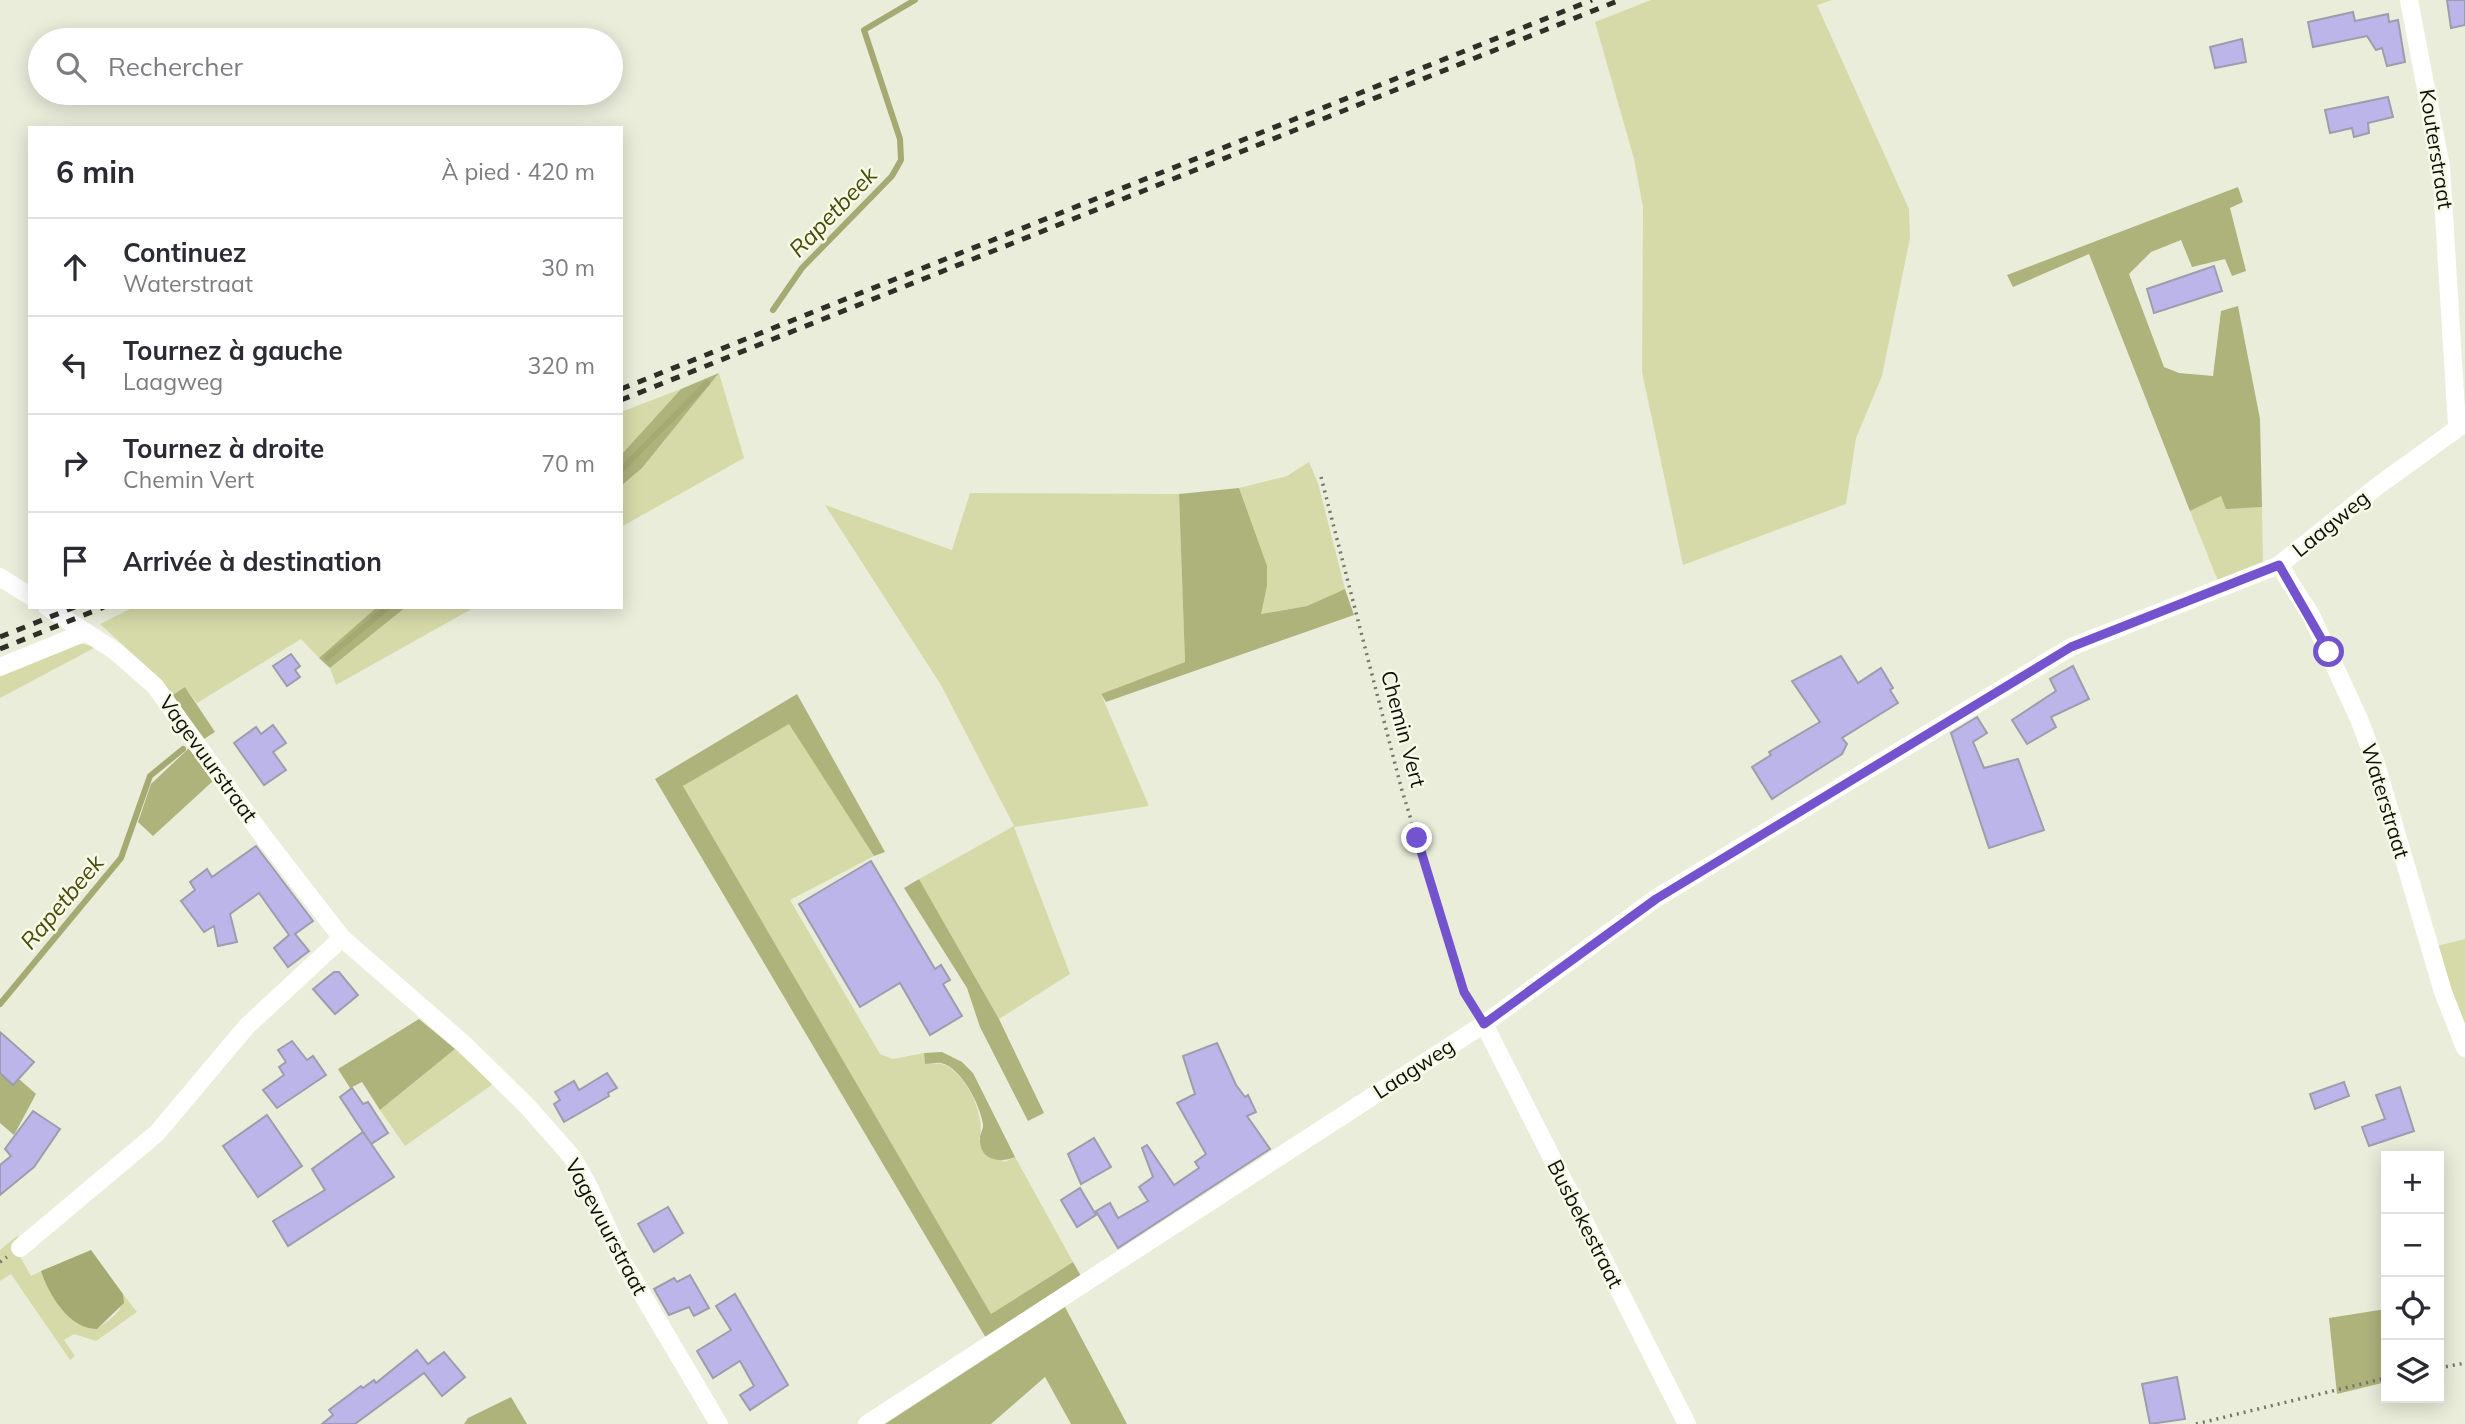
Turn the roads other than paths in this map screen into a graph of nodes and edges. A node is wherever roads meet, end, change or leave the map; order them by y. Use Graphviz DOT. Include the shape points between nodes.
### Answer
graph roads {
  1 [pos="2409,0"];
  2 [pos="2461,424"];
  3 [pos="2279,565"];
  4 [pos="0,577"];
  5 [pos="28,595"];
  6 [pos="50,609"];
  7 [pos="86,632"];
  8 [pos="0,667"];
  9 [pos="342,938"];
  10 [pos="1484,1024"];
  11 [pos="2465,1048"];
  12 [pos="20,1248"];
  13 [pos="719,1424"];
  14 [pos="867,1424"];
  15 [pos="1687,1424"];
  1 -- 2 [label="street, Kouterstraat" via="2441,167"];
  2 -- 3 [label="street, Laagweg"];
  3 -- 10 [label="street, Laagweg" via="2071,647 1656,899"];
  3 -- 11 [label="street, Waterstraat" via="2311,615 2359,719 2436,971"];
  4 -- 5 [label="street"];
  6 -- 7 [label="street, Vagevuurstraat"];
  7 -- 8 [label="street"];
  7 -- 9 [label="street, Vagevuurstraat" via="155,686"];
  9 -- 12 [label="street" via="247,1026 157,1133"];
  9 -- 13 [label="street, Vagevuurstraat" via="465,1045 572,1157 623,1262"];
  10 -- 14 [label="street, Laagweg"];
  10 -- 15 [label="street, Busbekestraat"];
}
